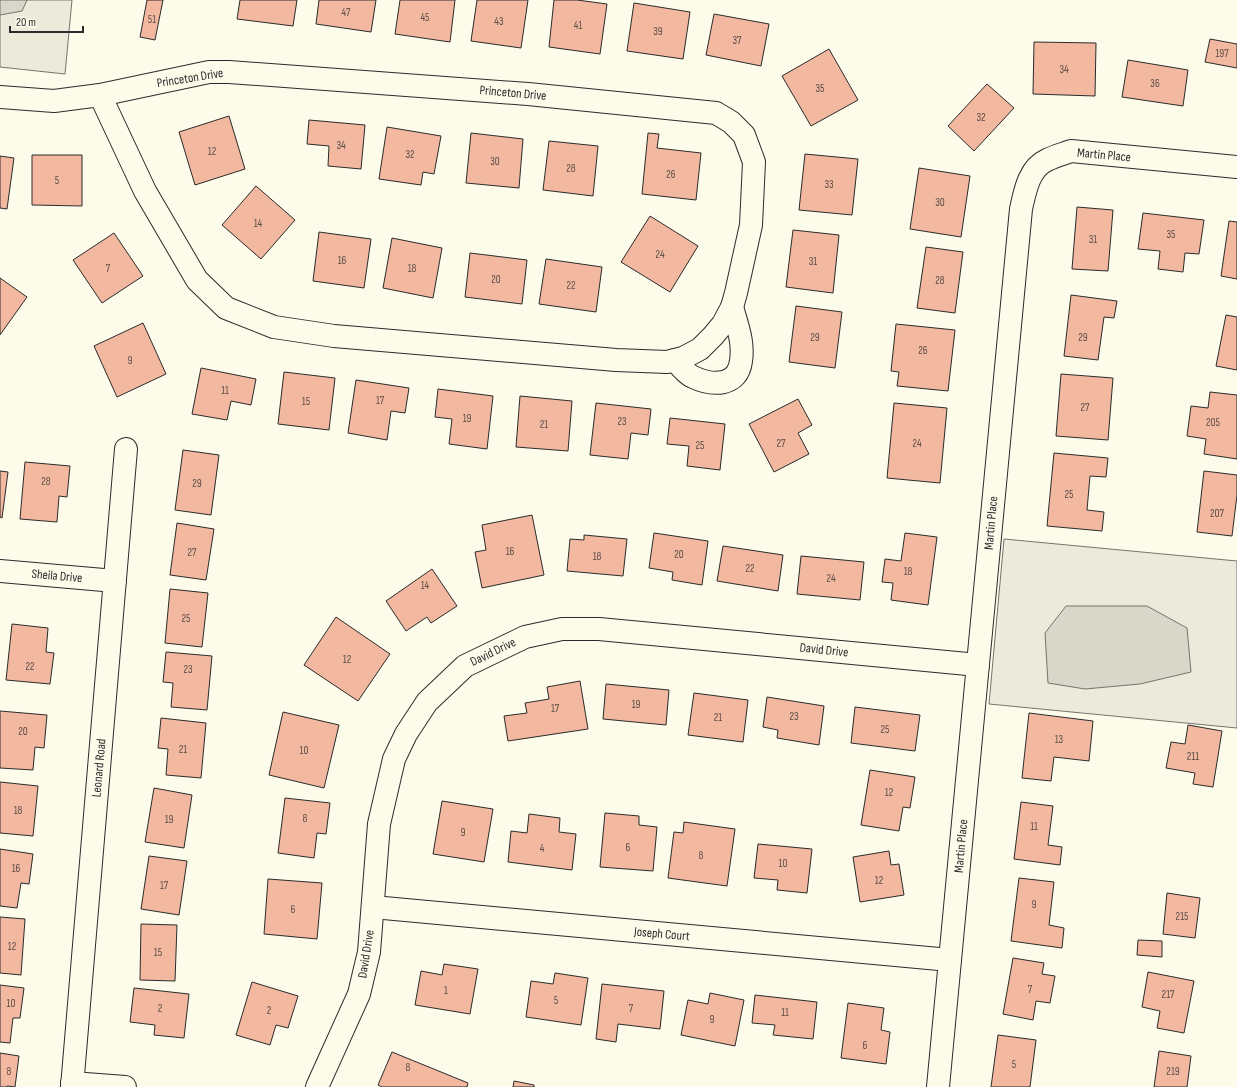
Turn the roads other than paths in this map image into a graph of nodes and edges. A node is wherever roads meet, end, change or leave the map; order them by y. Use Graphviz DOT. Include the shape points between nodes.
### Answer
graph roads {
  1 [pos="100,95"];
  2 [pos="0,97"];
  3 [pos="1237,167"];
  4 [pos="732,307"];
  5 [pos="675,360"];
  6 [pos="126,449"];
  7 [pos="0,571"];
  8 [pos="114,581"];
  9 [pos="978,665"];
  10 [pos="373,907"];
  11 [pos="950,960"];
  12 [pos="72,1085"];
  13 [pos="125,1087"];
  14 [pos="317,1087"];
  15 [pos="938,1087"];
  1 -- 2 [label="street, Princeton Drive" via="54,101"];
  1 -- 4 [label="street, Princeton Drive" via="209,72 229,72 528,94 716,113 731,122 744,135 754,162 751,225"];
  1 -- 5 [label="street, Princeton Drive" via="145,191 197,280 226,308 274,327 334,336 616,360"];
  3 -- 9 [label="street, Martin Place" via="1071,151 1046,160 1033,172 1025,189 1021,209"];
  4 -- 5 [label="street, Princeton Drive" via="723,324 700,349"];
  4 -- 5 [label="street, Princeton Drive" via="742,341 741,362 735,376 724,383 709,383 692,377"];
  6 -- 8 [label="street, Leonard Road"];
  7 -- 8 [label="street, Sheila Drive"];
  8 -- 12 [label="street, Leonard Road"];
  9 -- 10 [label="street, David Drive" via="599,629 562,629 525,637 465,666 427,702 406,734 394,759 379,824"];
  9 -- 11 [label="street, Martin Place"];
  10 -- 11 [label="street, Joseph Court"];
  10 -- 14 [label="street, David Drive" via="369,952 359,994"];
  11 -- 15 [label="street, Martin Place"];
  12 -- 13 [label="street"];
}
